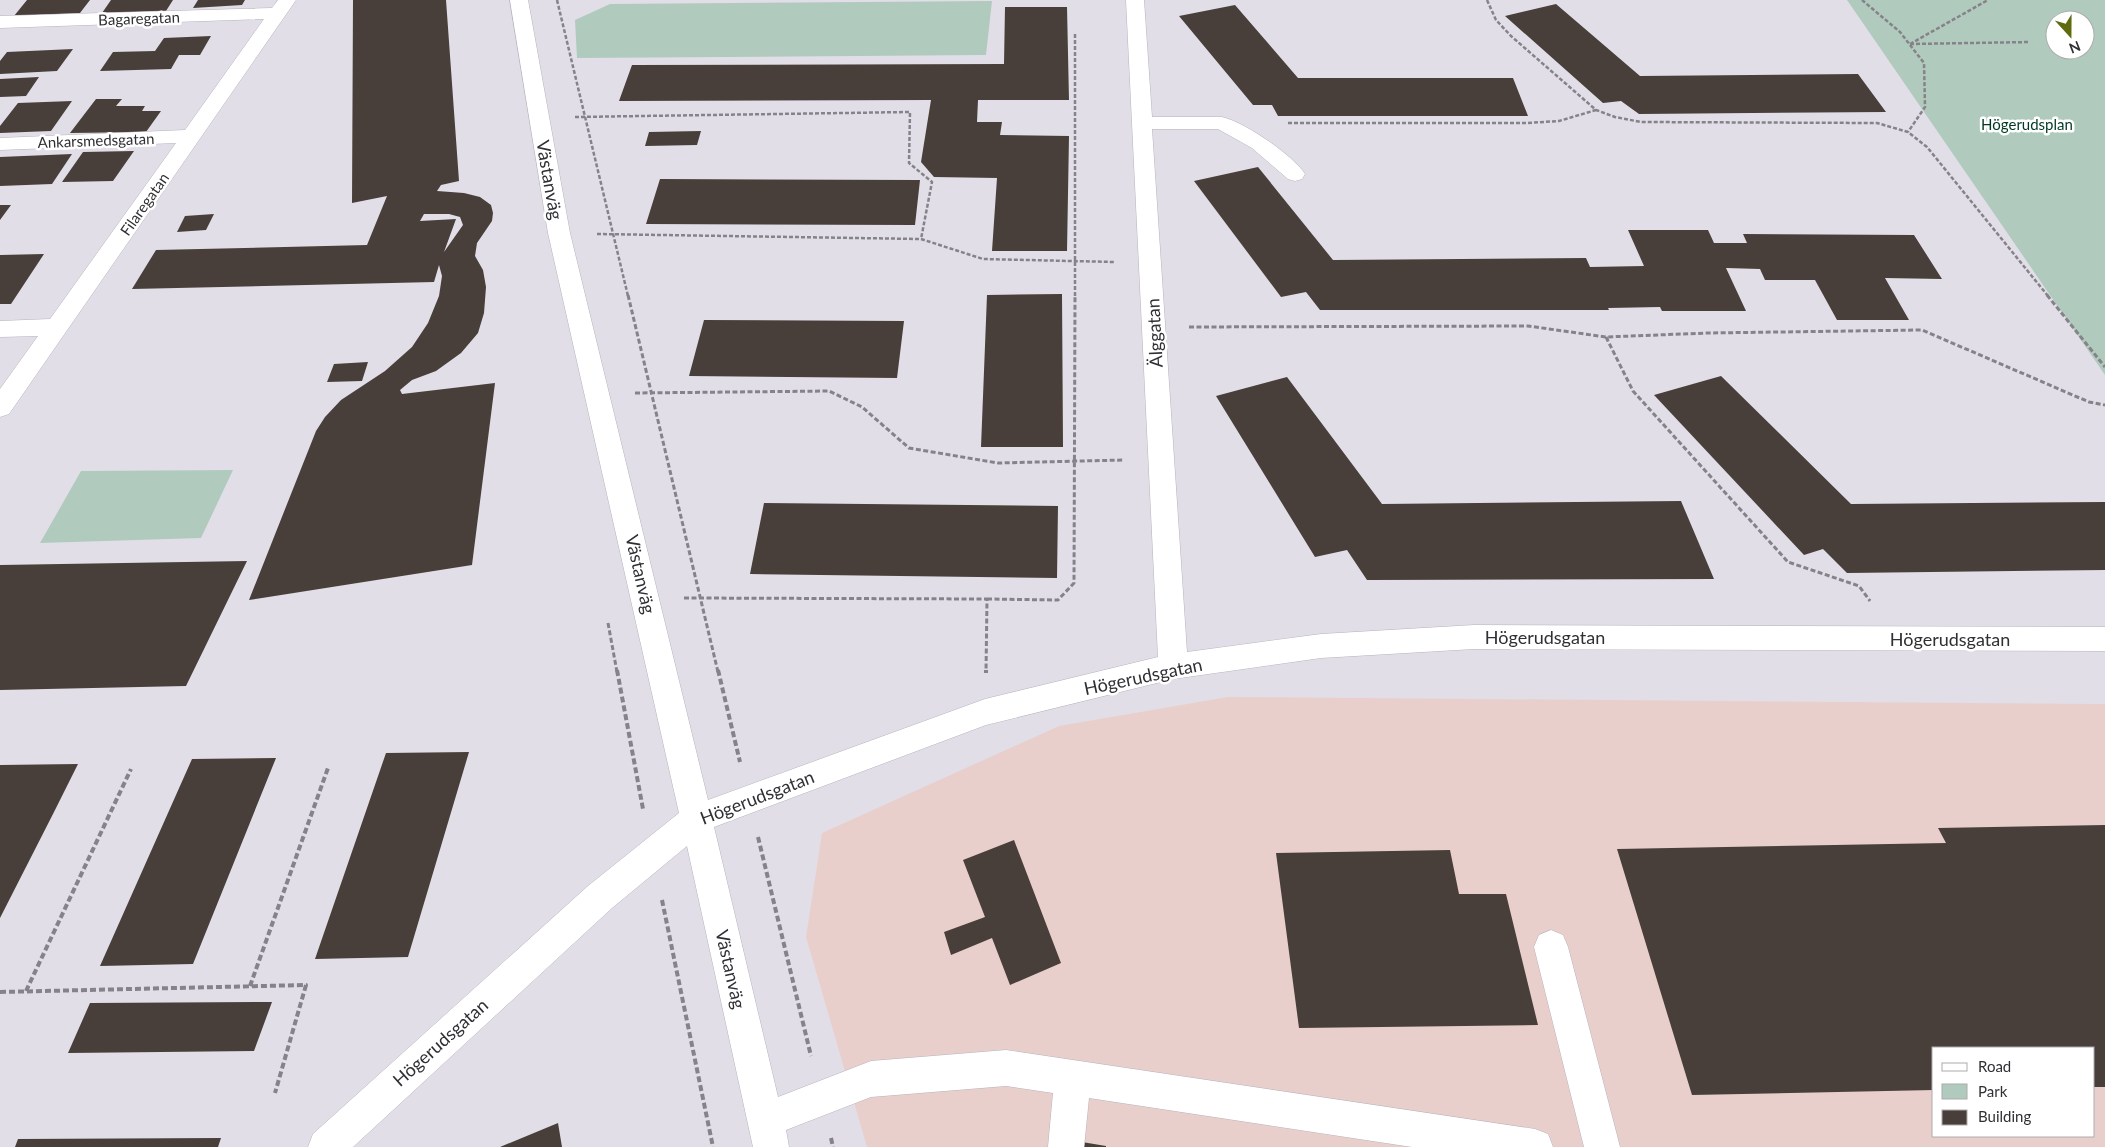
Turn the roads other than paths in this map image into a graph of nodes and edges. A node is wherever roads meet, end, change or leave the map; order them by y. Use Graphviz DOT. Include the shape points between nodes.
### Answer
graph roads {
  1 [pos="520,0"];
  2 [pos="1135,0"];
  3 [pos="282,7"];
  4 [pos="0,22"];
  5 [pos="1142,123"];
  6 [pos="192,136"];
  7 [pos="0,144"];
  8 [pos="1295,174"];
  9 [pos="57,327"];
  10 [pos="0,329"];
  11 [pos="0,408"];
  12 [pos="2105,639"];
  13 [pos="1173,666"];
  14 [pos="696,819"];
  15 [pos="1551,947"];
  16 [pos="1073,1078"];
  17 [pos="768,1134"];
  18 [pos="326,1147"];
  19 [pos="1066,1147"];
  20 [pos="1535,1147"];
  21 [pos="1602,1147"];
  1 -- 14 [label="street, Västanväg" via="559,233"];
  2 -- 5 [label="street, Älggatan"];
  3 -- 4 [label="street, Bagaregatan"];
  3 -- 6 [label="street, Filaregatan"];
  5 -- 8 [label="street" via="1222,123 1259,144"];
  5 -- 13 [label="street, Älggatan"];
  6 -- 7 [label="street, Ankarsmedsgatan"];
  6 -- 9 [label="street, Filaregatan"];
  9 -- 10 [label="street"];
  9 -- 11 [label="street, Filaregatan"];
  12 -- 13 [label="street, Högerudsgatan" via="1474,637 1321,646"];
  13 -- 14 [label="street, Högerudsgatan" via="985,712"];
  14 -- 17 [label="street, Västanväg"];
  14 -- 18 [label="street, Högerudsgatan" via="600,897"];
  15 -- 21 [label="street"];
  16 -- 17 [label="street" via="1006,1068 872,1079 822,1099"];
  16 -- 19 [label="street"];
  16 -- 20 [label="street"];
}
